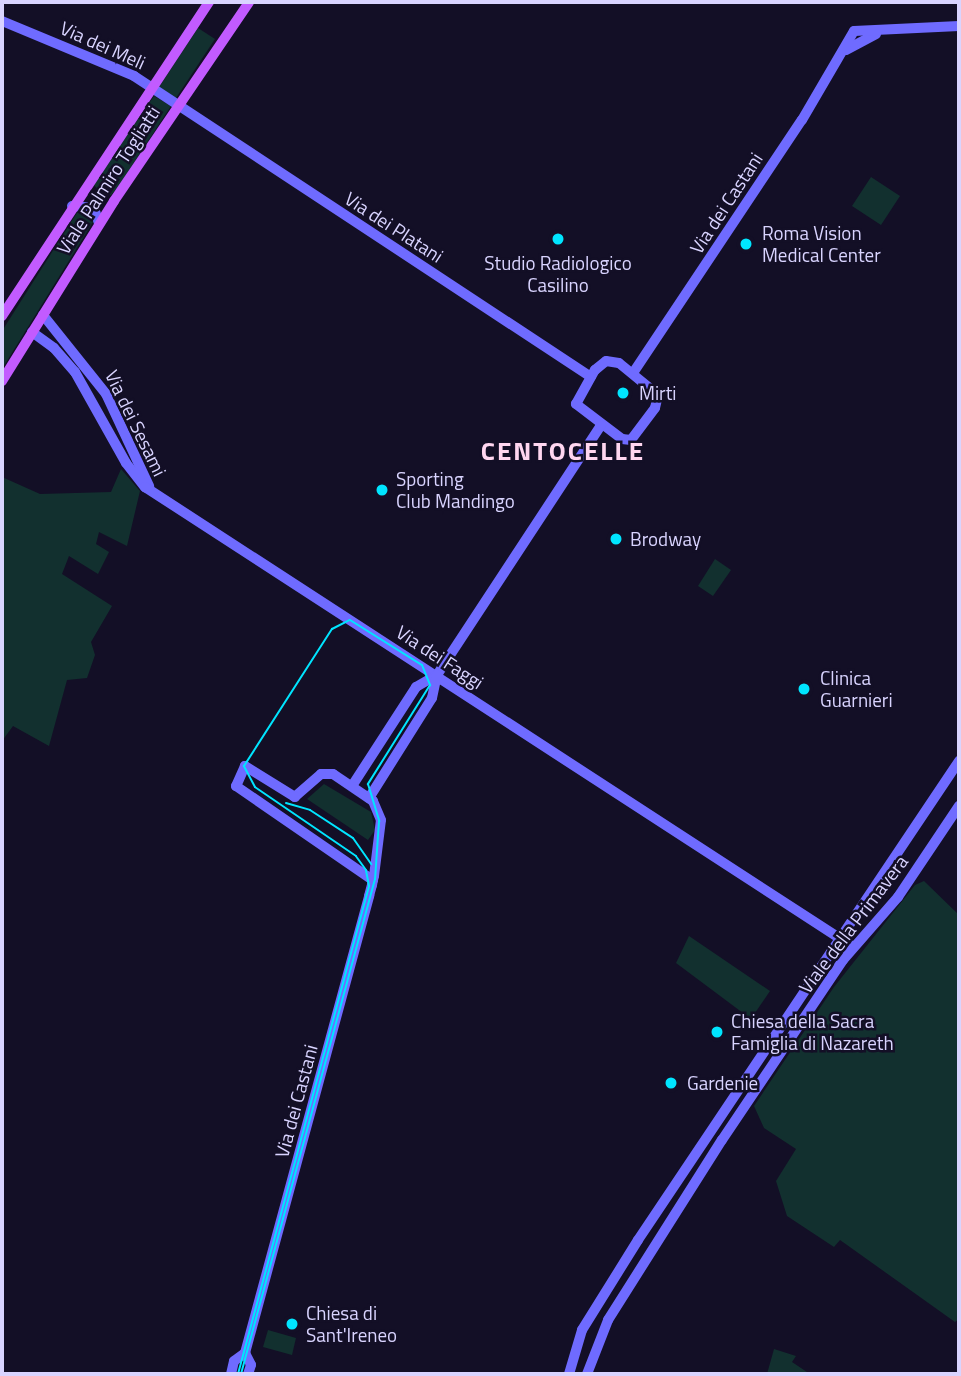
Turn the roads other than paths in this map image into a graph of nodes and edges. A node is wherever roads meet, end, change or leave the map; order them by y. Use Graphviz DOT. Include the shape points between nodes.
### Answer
graph roads {
  1 [pos="208,2"];
  2 [pos="249,2"];
  3 [pos="2,21"];
  4 [pos="959,26"];
  5 [pos="880,33"];
  6 [pos="846,50"];
  7 [pos="150,87"];
  8 [pos="177,107"];
  9 [pos="72,206"];
  10 [pos="99,223"];
  11 [pos="43,315"];
  12 [pos="2,316"];
  13 [pos="33,332"];
  14 [pos="633,373"];
  15 [pos="591,377"];
  16 [pos="2,381"];
  17 [pos="601,425"];
  18 [pos="150,490"];
  19 [pos="437,675"];
  20 [pos="959,761"];
  21 [pos="352,786"];
  22 [pos="369,798"];
  23 [pos="959,806"];
  24 [pos="373,880"];
  25 [pos="841,939"];
  26 [pos="853,947"];
  27 [pos="245,1353"];
  28 [pos="231,1374"];
  29 [pos="248,1374"];
  30 [pos="569,1374"];
  31 [pos="587,1374"];
  1 -- 7 [label="main road, Viale Palmiro Togliatti"];
  2 -- 8 [label="main road, Viale Palmiro Togliatti"];
  3 -- 7 [label="street, Via dei Meli"];
  4 -- 5 [label="street"];
  5 -- 6 [label="street"];
  5 -- 6 [label="street, Via dei Castani" via="853,31"];
  6 -- 14 [label="street, Via dei Castani"];
  7 -- 8 [label="street, Via dei Meli"];
  7 -- 9 [label="main road, Viale Palmiro Togliatti"];
  8 -- 10 [label="main road, Viale Palmiro Togliatti"];
  8 -- 15 [label="street, Via dei Platani"];
  9 -- 10 [label="street" via="94,208"];
  9 -- 12 [label="main road, Viale Palmiro Togliatti"];
  10 -- 11 [label="main road, Viale Palmiro Togliatti"];
  11 -- 13 [label="main road, Viale Palmiro Togliatti"];
  11 -- 18 [label="street, Via dei Sesami" via="102,387"];
  13 -- 16 [label="main road, Viale Palmiro Togliatti"];
  13 -- 18 [label="street, Via dei Sesami" via="75,372 125,463"];
  14 -- 15 [label="street" via="611,360"];
  14 -- 17 [label="street" via="657,393 654,410 629,441"];
  15 -- 17 [label="street" via="576,404"];
  17 -- 19 [label="street"];
  18 -- 19 [label="street, Via dei Faggi"];
  19 -- 21 [label="street" via="416,687"];
  19 -- 22 [label="street" via="432,698"];
  19 -- 25 [label="street, Via dei Faggi"];
  20 -- 25 [label="street, Viale della Primavera"];
  21 -- 22 [label="street"];
  21 -- 24 [label="street" via="325,773 302,795 291,796 245,766 236,786"];
  22 -- 24 [label="street, Via dei Castani" via="381,816"];
  23 -- 26 [label="street, Viale della Primavera" via="898,897"];
  24 -- 27 [label="street, Via dei Castani"];
  25 -- 26 [label="street, Via dei Faggi"];
  25 -- 30 [label="street, Viale della Primavera" via="623,1264 582,1330"];
  26 -- 31 [label="street, Viale della Primavera" via="636,1275 600,1335"];
  27 -- 28 [label="street" via="234,1361"];
  27 -- 29 [label="street" via="251,1365"];
}
